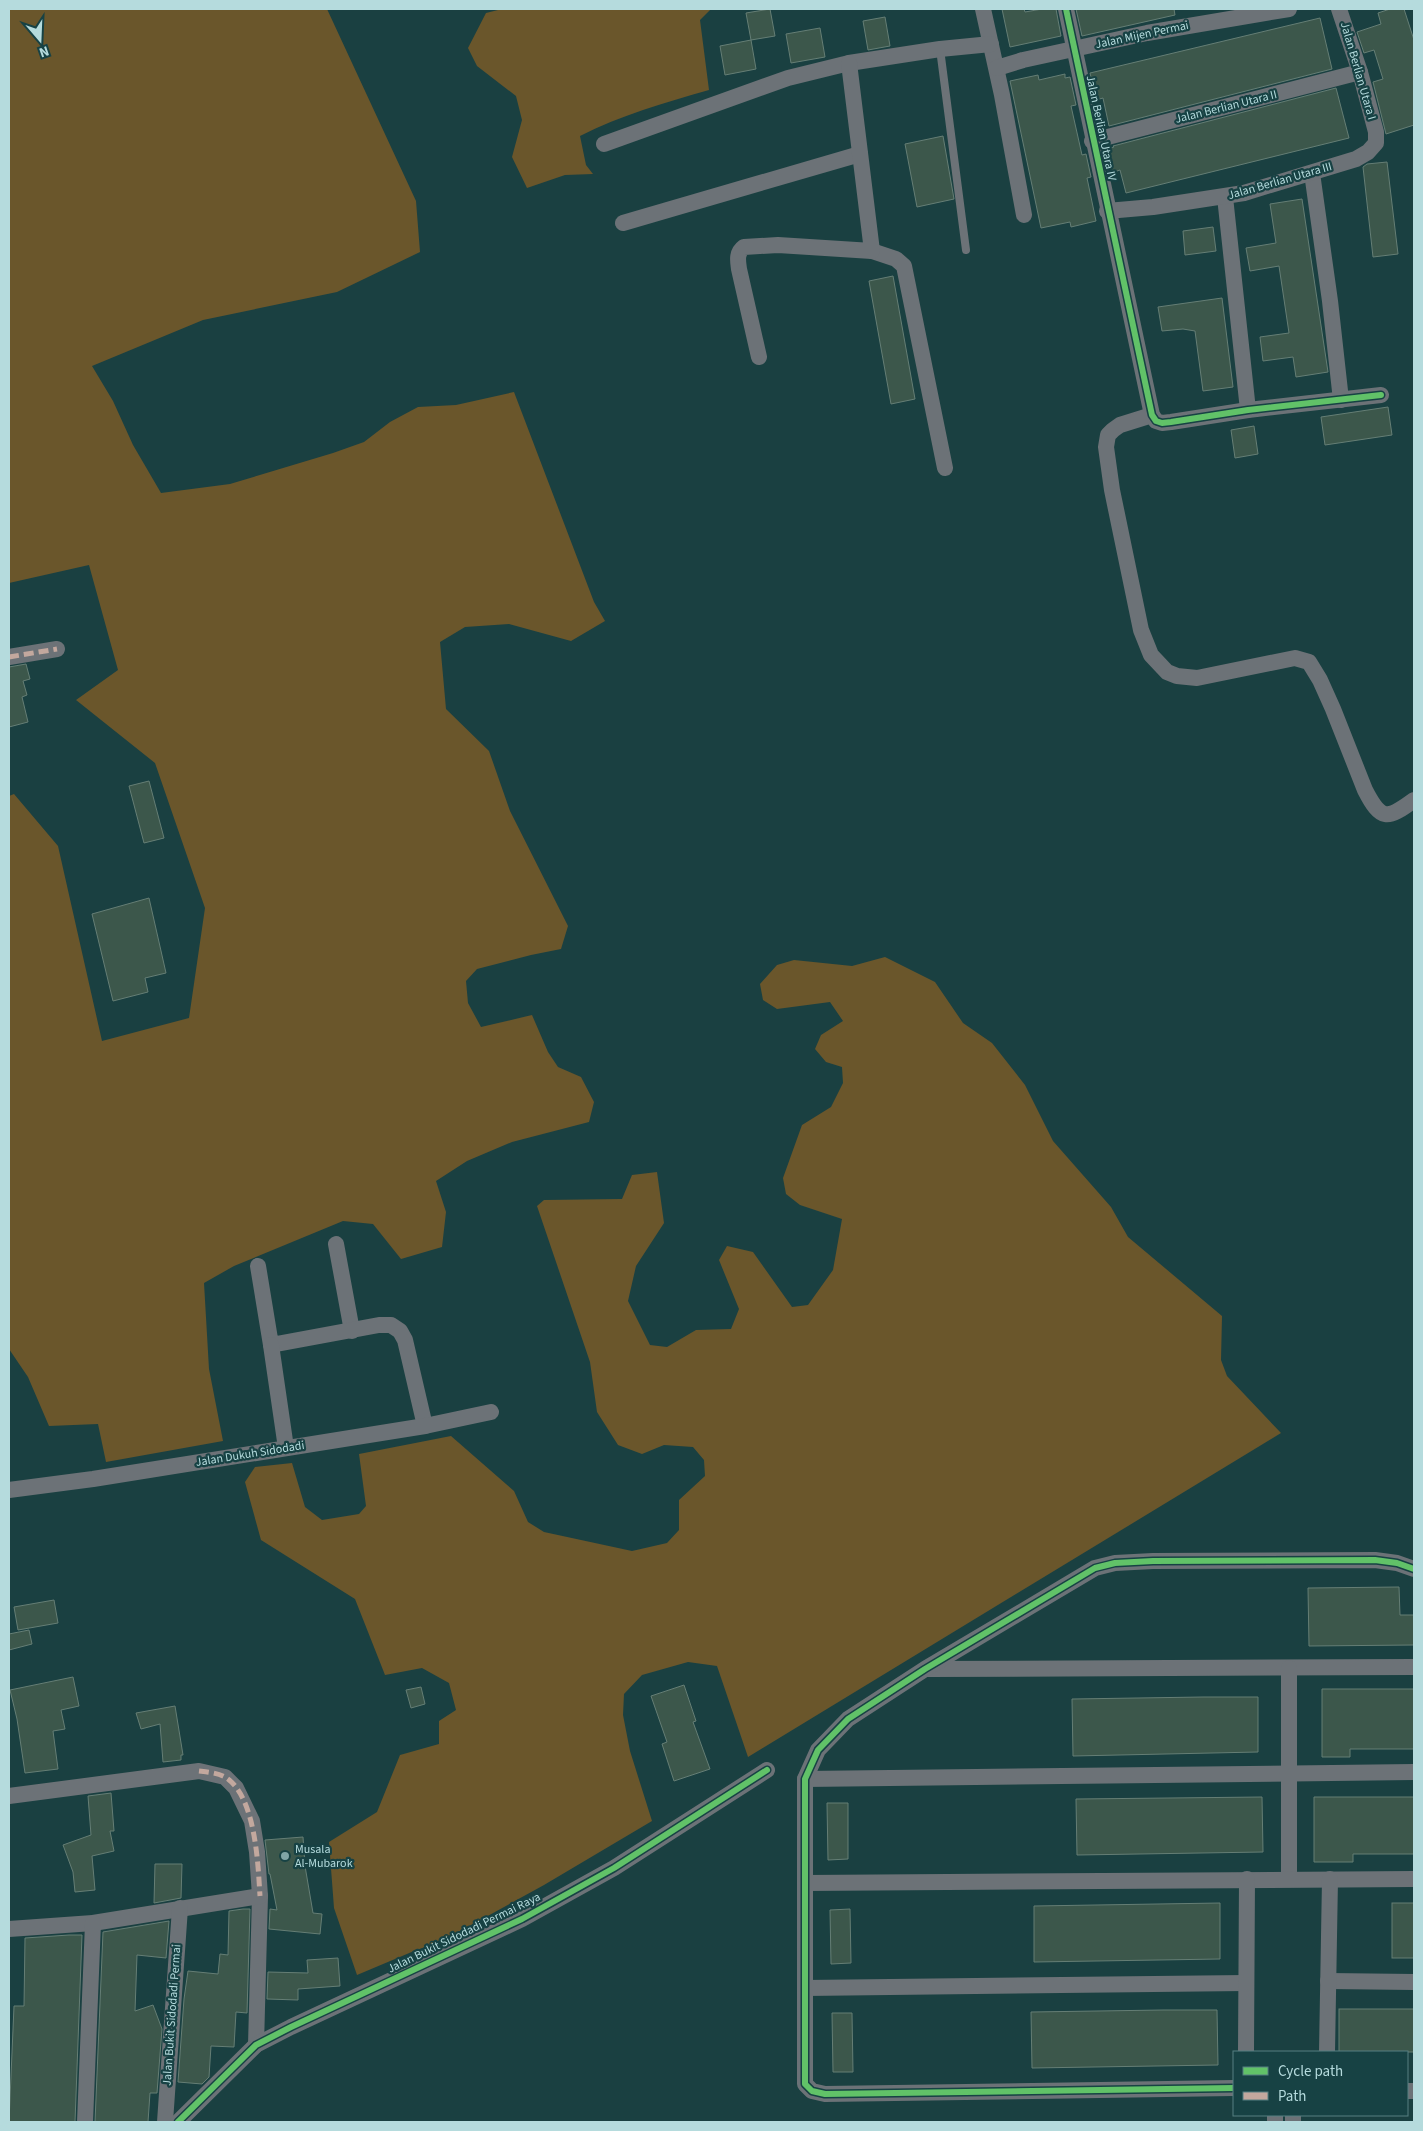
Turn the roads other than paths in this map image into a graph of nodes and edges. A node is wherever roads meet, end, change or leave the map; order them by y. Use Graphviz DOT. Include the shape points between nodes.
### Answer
graph roads {
  1 [pos="983,9"];
  2 [pos="1066,9"];
  3 [pos="1289,9"];
  4 [pos="1339,9"];
  5 [pos="991,44"];
  6 [pos="1074,49"];
  7 [pos="940,50"];
  8 [pos="849,63"];
  9 [pos="996,68"];
  10 [pos="1360,72"];
  11 [pos="1376,132"];
  12 [pos="1092,141"];
  13 [pos="604,144"];
  14 [pos="860,154"];
  15 [pos="1312,173"];
  16 [pos="1224,198"];
  17 [pos="1107,211"];
  18 [pos="1024,215"];
  19 [pos="623,223"];
  20 [pos="966,250"];
  21 [pos="872,251"];
  22 [pos="759,357"];
  23 [pos="1381,395"];
  24 [pos="1341,400"];
  25 [pos="1248,410"];
  26 [pos="1152,415"];
  27 [pos="945,468"];
  28 [pos="57,649"];
  29 [pos="9,657"];
  30 [pos="1414,800"];
  31 [pos="336,1244"];
  32 [pos="258,1266"];
  33 [pos="352,1331"];
  34 [pos="271,1345"];
  35 [pos="491,1412"];
  36 [pos="425,1426"];
  37 [pos="286,1448"];
  38 [pos="9,1490"];
  39 [pos="1414,1569"];
  40 [pos="1414,1667"];
  41 [pos="1289,1668"];
  42 [pos="925,1669"];
  43 [pos="768,1770"];
  44 [pos="1414,1772"];
  45 [pos="1288,1773"];
  46 [pos="805,1779"];
  47 [pos="9,1796"];
  48 [pos="1247,1879"];
  49 [pos="1289,1879"];
  50 [pos="1414,1879"];
  51 [pos="1330,1880"];
  52 [pos="805,1883"];
  53 [pos="260,1896"];
  54 [pos="180,1908"];
  55 [pos="93,1923"];
  56 [pos="9,1929"];
  57 [pos="1328,1981"];
  58 [pos="1414,1982"];
  59 [pos="1246,1983"];
  60 [pos="805,1988"];
  61 [pos="256,2046"];
  62 [pos="1246,2051"];
  63 [pos="1327,2051"];
  64 [pos="1233,2088"];
  65 [pos="85,2122"];
  66 [pos="165,2122"];
  67 [pos="178,2122"];
  1 -- 5 [label="street"];
  2 -- 6 [label="street, Jalan Berlian Utara IV"];
  3 -- 6 [label="street, Jalan Mijen Permai"];
  4 -- 10 [label="street, Jalan Berlian Utara I"];
  5 -- 7 [label="street"];
  5 -- 9 [label="street"];
  6 -- 9 [label="street, Jalan Mijen Permai"];
  6 -- 12 [label="street, Jalan Berlian Utara IV"];
  7 -- 8 [label="street"];
  7 -- 20 [label="lane"];
  8 -- 13 [label="street" via="788,78"];
  8 -- 14 [label="street"];
  9 -- 18 [label="street"];
  10 -- 11 [label="street, Jalan Berlian Utara I"];
  10 -- 12 [label="street, Jalan Berlian Utara II"];
  11 -- 15 [label="street, Jalan Berlian Utara III" via="1376,143 1356,160"];
  12 -- 17 [label="street, Jalan Berlian Utara IV"];
  14 -- 19 [label="street"];
  14 -- 21 [label="street"];
  15 -- 16 [label="street, Jalan Berlian Utara III"];
  15 -- 24 [label="street"];
  16 -- 17 [label="street, Jalan Berlian Utara III"];
  16 -- 25 [label="street"];
  17 -- 26 [label="street, Jalan Berlian Utara IV"];
  21 -- 22 [label="street" via="778,245 741,248 739,269"];
  21 -- 27 [label="street" via="896,258 904,266"];
  23 -- 24 [label="street"];
  24 -- 25 [label="street"];
  25 -- 26 [label="street" via="1162,423"];
  26 -- 30 [label="street" via="1120,425 1108,435 1106,447 1141,630 1151,655 1167,672 1197,678 1270,662 1305,659 1320,680 1373,806 1387,815 1397,813"];
  28 -- 29 [label="street"];
  31 -- 33 [label="street"];
  32 -- 34 [label="street"];
  33 -- 34 [label="street"];
  33 -- 36 [label="street" via="391,1325 400,1332"];
  34 -- 37 [label="street"];
  35 -- 36 [label="street, Jalan Dukuh Sidodadi"];
  36 -- 37 [label="street, Jalan Dukuh Sidodadi"];
  37 -- 38 [label="street, Jalan Dukuh Sidodadi"];
  39 -- 42 [label="street" via="1375,1560 1153,1561 1108,1565 1095,1568"];
  40 -- 41 [label="street"];
  41 -- 42 [label="street"];
  41 -- 45 [label="street"];
  42 -- 46 [label="street" via="848,1719 818,1750"];
  43 -- 61 [label="street, Jalan Bukit Sidodadi Permai Raya" via="614,1868 522,1920"];
  44 -- 45 [label="street"];
  45 -- 46 [label="street"];
  45 -- 49 [label="street"];
  46 -- 52 [label="street"];
  47 -- 53 [label="street" via="199,1771 225,1777 236,1788 252,1821"];
  48 -- 49 [label="street"];
  48 -- 52 [label="street"];
  48 -- 59 [label="street"];
  49 -- 51 [label="street"];
  50 -- 51 [label="street"];
  51 -- 57 [label="street"];
  52 -- 60 [label="street"];
  53 -- 54 [label="street"];
  53 -- 61 [label="street"];
  54 -- 55 [label="street"];
  54 -- 66 [label="street, Jalan Bukit Sidodadi Permai"];
  55 -- 56 [label="street"];
  55 -- 65 [label="street"];
  57 -- 58 [label="street"];
  57 -- 63 [label="street"];
  59 -- 60 [label="street"];
  59 -- 62 [label="street"];
  60 -- 64 [label="street" via="805,2084 812,2091 825,2094"];
  61 -- 67 [label="street, Jalan Bukit Sidodadi Permai Raya"];
}
